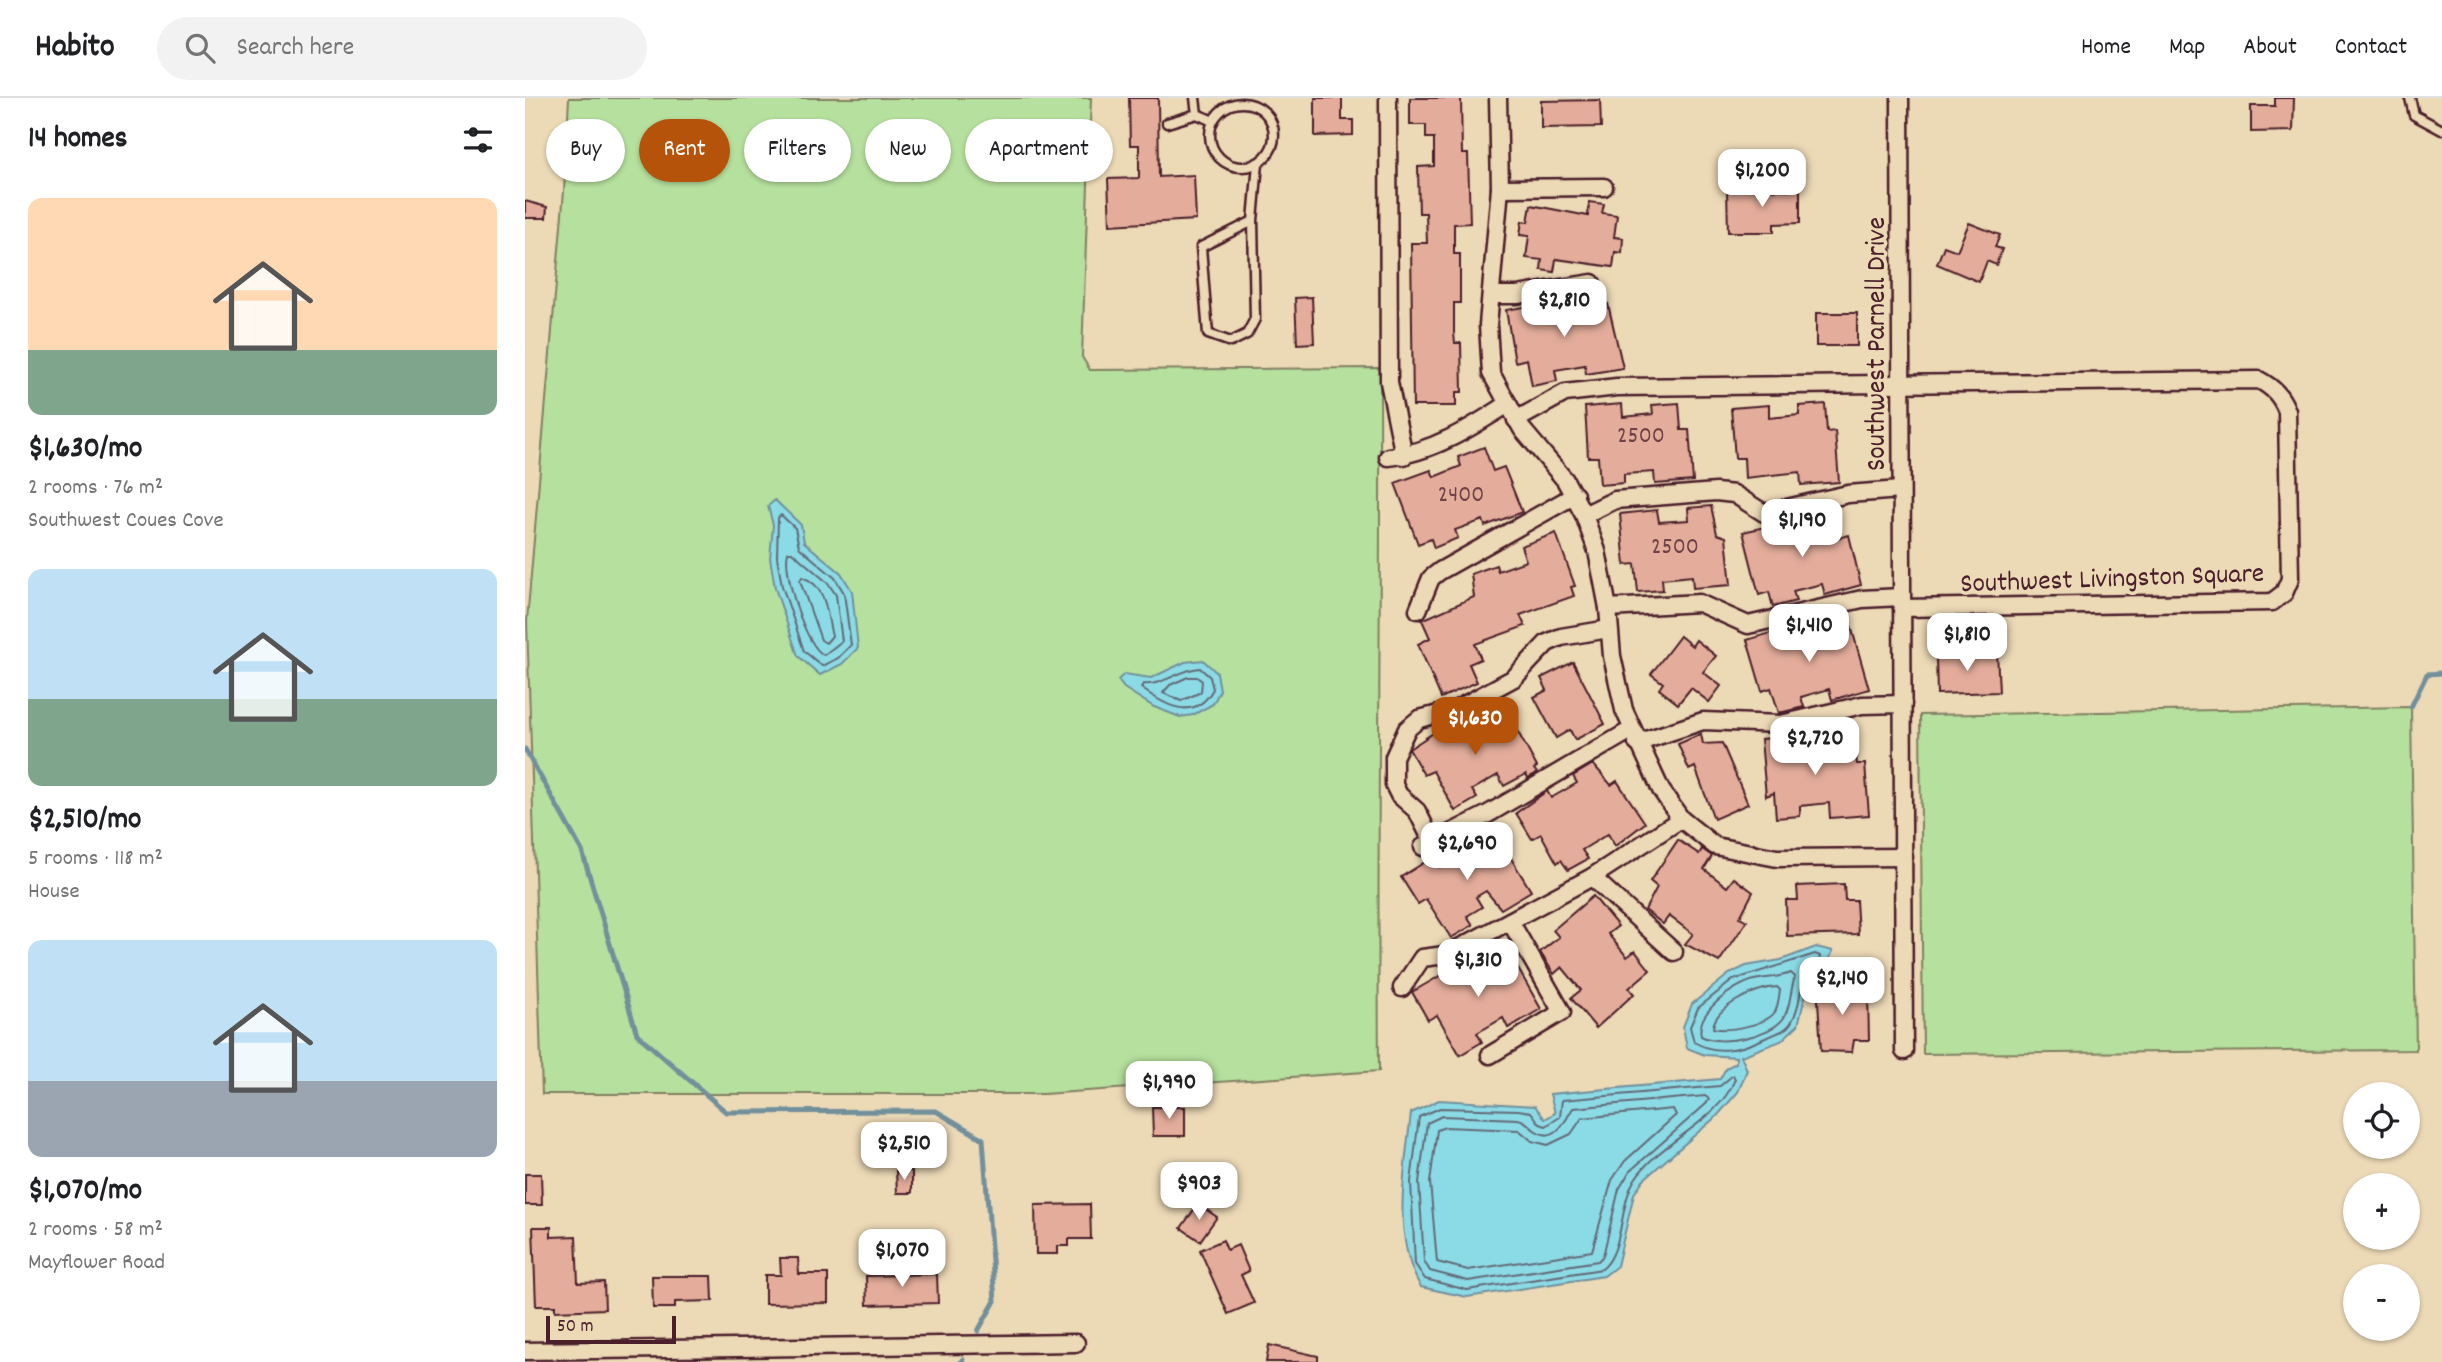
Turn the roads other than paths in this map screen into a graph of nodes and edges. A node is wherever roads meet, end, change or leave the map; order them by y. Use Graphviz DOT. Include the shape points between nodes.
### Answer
graph roads {
  1 [pos="1195,98"];
  2 [pos="1388,98"];
  3 [pos="1497,98"];
  4 [pos="1900,98"];
  5 [pos="2410,98"];
  6 [pos="1197,114"];
  7 [pos="1213,121"];
  8 [pos="1167,123"];
  9 [pos="2442,131"];
  10 [pos="1258,163"];
  11 [pos="1604,187"];
  12 [pos="1500,188"];
  13 [pos="1253,222"];
  14 [pos="1592,283"];
  15 [pos="1492,295"];
  16 [pos="1901,385"];
  17 [pos="1508,404"];
  18 [pos="1516,420"];
  19 [pos="1900,490"];
  20 [pos="1575,495"];
  21 [pos="1584,515"];
  22 [pos="1901,603"];
  23 [pos="1608,608"];
  24 [pos="1418,610"];
  25 [pos="1609,629"];
  26 [pos="1903,704"];
  27 [pos="1634,737"];
  28 [pos="1681,819"];
  29 [pos="1904,857"];
  30 [pos="1593,877"];
  31 [pos="1510,920"];
  32 [pos="1674,952"];
  33 [pos="1402,988"];
  34 [pos="1904,1051"];
  35 [pos="1490,1055"];
  36 [pos="1076,1343"];
  37 [pos="525,1351"];
  1 -- 6 [label="lane"];
  2 -- 17 [label="street" via="1389,382 1396,456 1473,426"];
  3 -- 12 [label="street"];
  4 -- 16 [label="street, Southwest Parnell Drive"];
  5 -- 9 [label="lane" via="2414,115"];
  6 -- 7 [label="lane"];
  6 -- 8 [label="lane"];
  7 -- 10 [label="lane" via="1209,137 1218,158 1237,168"];
  7 -- 10 [label="lane" via="1232,104 1262,110 1274,138 1272,148"];
  10 -- 13 [label="lane"];
  11 -- 12 [label="street"];
  12 -- 15 [label="street"];
  13 -- 13 [label="lane" via="1201,247 1208,334 1230,342 1247,334 1255,319"];
  14 -- 15 [label="street"];
  15 -- 17 [label="street" via="1488,326 1491,373"];
  16 -- 18 [label="street" via="1588,389 1551,398"];
  16 -- 19 [label="street, Southwest Parnell Drive"];
  16 -- 22 [label="street, Southwest Livingston Square" via="2259,380 2282,398 2287,411 2290,579 2284,593 2272,602"];
  17 -- 18 [label="street"];
  18 -- 20 [label="street"];
  19 -- 21 [label="street" via="1848,494 1764,513 1726,492 1685,494 1615,500"];
  19 -- 22 [label="street, Southwest Parnell Drive"];
  20 -- 21 [label="street"];
  20 -- 24 [label="street" via="1440,571 1431,578"];
  21 -- 23 [label="street" via="1597,551"];
  22 -- 23 [label="street" via="1862,599 1748,625 1699,603"];
  22 -- 26 [label="street, Southwest Parnell Drive"];
  23 -- 25 [label="street"];
  25 -- 27 [label="street"];
  25 -- 27 [label="street" via="1546,643 1514,678 1455,710 1419,719 1407,729 1394,757 1394,785 1417,811 1428,844"];
  26 -- 27 [label="street" via="1862,705 1781,724 1703,720"];
  26 -- 29 [label="street, Southwest Parnell Drive"];
  27 -- 28 [label="street"];
  28 -- 29 [label="street" via="1715,846 1765,856"];
  28 -- 30 [label="street"];
  29 -- 34 [label="street, Southwest Parnell Drive"];
  30 -- 31 [label="street"];
  30 -- 32 [label="street"];
  31 -- 33 [label="street" via="1445,955 1422,958"];
  31 -- 35 [label="street" via="1562,1013"];
  36 -- 37 [label="street"];
}
